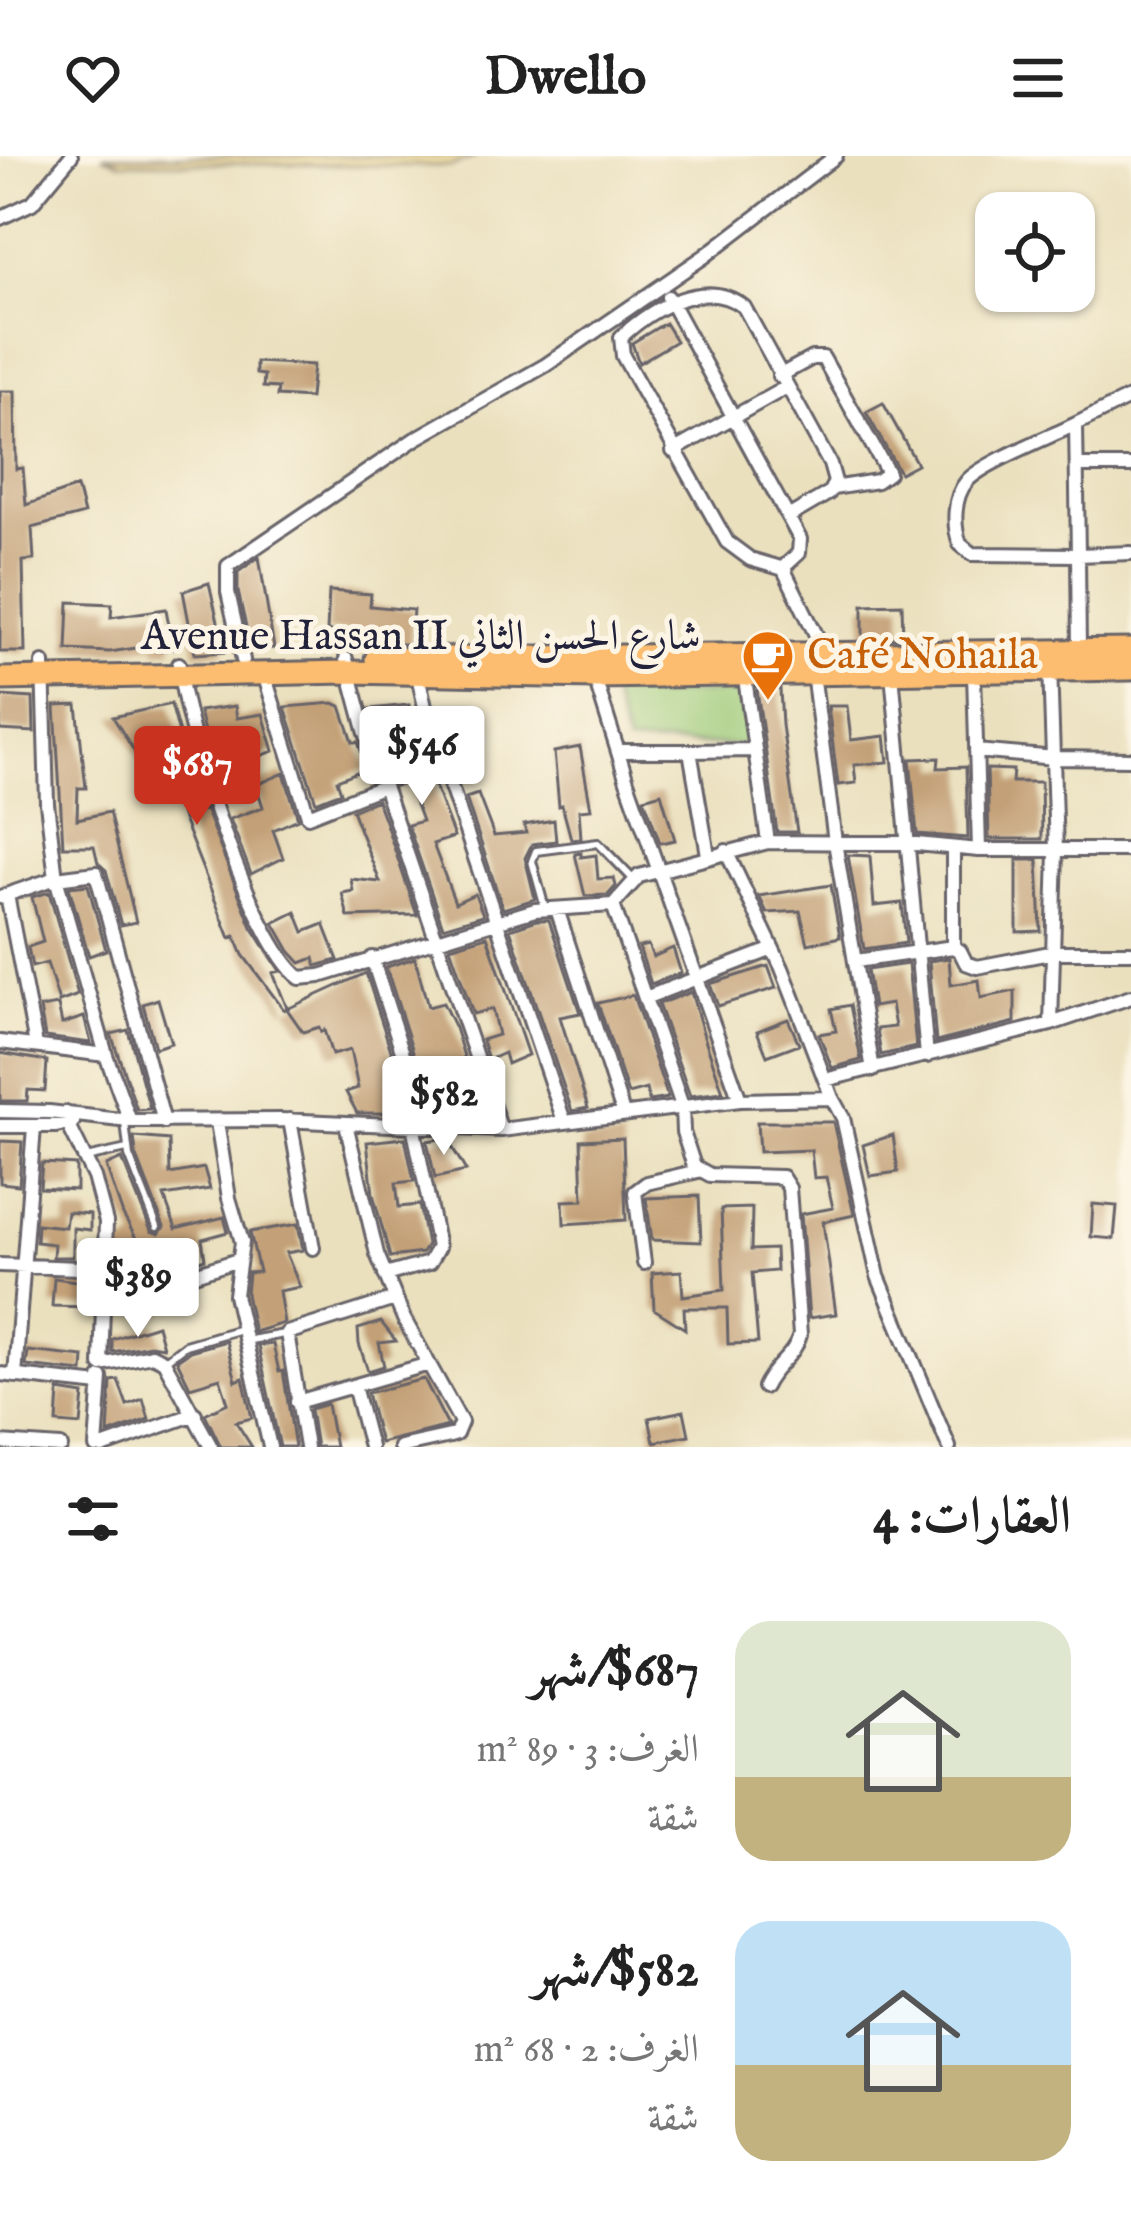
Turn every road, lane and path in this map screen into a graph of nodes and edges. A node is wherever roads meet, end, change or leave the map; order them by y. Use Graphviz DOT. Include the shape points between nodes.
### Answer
graph roads {
  1 [pos="71,156"];
  2 [pos="836,156"];
  3 [pos="0,218"];
  4 [pos="661,285"];
  5 [pos="670,301"];
  6 [pos="782,382"];
  7 [pos="1131,397"];
  8 [pos="733,416"];
  9 [pos="1076,424"];
  10 [pos="673,451"];
  11 [pos="1077,466"];
  12 [pos="1131,466"];
  13 [pos="833,488"];
  14 [pos="788,517"];
  15 [pos="1131,554"];
  16 [pos="1078,555"];
  17 [pos="784,569"];
  18 [pos="1131,650"];
  19 [pos="1078,651"];
  20 [pos="243,660"];
  21 [pos="1050,662"];
  22 [pos="0,664"];
  23 [pos="743,664"];
  24 [pos="819,664"];
  25 [pos="347,666"];
  26 [pos="416,666"];
  27 [pos="593,667"];
  28 [pos="1131,669"];
  29 [pos="43,670"];
  30 [pos="179,670"];
  31 [pos="974,672"];
  32 [pos="892,673"];
  33 [pos="264,674"];
  34 [pos="0,679"];
  35 [pos="754,750"];
  36 [pos="618,751"];
  37 [pos="690,751"];
  38 [pos="976,751"];
  39 [pos="1055,758"];
  40 [pos="1131,759"];
  41 [pos="384,786"];
  42 [pos="767,842"];
  43 [pos="835,842"];
  44 [pos="906,843"];
  45 [pos="953,848"];
  46 [pos="979,850"];
  47 [pos="1131,850"];
  48 [pos="726,851"];
  49 [pos="1056,851"];
  50 [pos="708,855"];
  51 [pos="660,870"];
  52 [pos="56,878"];
  53 [pos="633,879"];
  54 [pos="3,896"];
  55 [pos="613,904"];
  56 [pos="551,909"];
  57 [pos="497,921"];
  58 [pos="438,939"];
  59 [pos="953,946"];
  60 [pos="773,949"];
  61 [pos="918,951"];
  62 [pos="1054,952"];
  63 [pos="1131,952"];
  64 [pos="372,958"];
  65 [pos="856,961"];
  66 [pos="697,976"];
  67 [pos="1131,997"];
  68 [pos="645,998"];
  69 [pos="1051,1024"];
  70 [pos="0,1042"];
  71 [pos="36,1045"];
  72 [pos="106,1054"];
  73 [pos="927,1056"];
  74 [pos="873,1070"];
  75 [pos="825,1080"];
  76 [pos="832,1098"];
  77 [pos="740,1100"];
  78 [pos="682,1106"];
  79 [pos="0,1111"];
  80 [pos="623,1113"];
  81 [pos="67,1119"];
  82 [pos="290,1120"];
  83 [pos="127,1121"];
  84 [pos="564,1121"];
  85 [pos="164,1122"];
  86 [pos="217,1122"];
  87 [pos="346,1124"];
  88 [pos="420,1125"];
  89 [pos="0,1126"];
  90 [pos="34,1127"];
  91 [pos="501,1130"];
  92 [pos="128,1149"];
  93 [pos="86,1158"];
  94 [pos="698,1171"];
  95 [pos="157,1227"];
  96 [pos="314,1248"];
  97 [pos="238,1260"];
  98 [pos="644,1263"];
  99 [pos="0,1265"];
  100 [pos="22,1267"];
  101 [pos="106,1268"];
  102 [pos="385,1275"];
  103 [pos="395,1299"];
  104 [pos="105,1303"];
  105 [pos="287,1333"];
  106 [pos="243,1335"];
  107 [pos="164,1361"];
  108 [pos="429,1364"];
  109 [pos="101,1365"];
  110 [pos="7,1375"];
  111 [pos="100,1385"];
  112 [pos="353,1386"];
  113 [pos="764,1387"];
  114 [pos="297,1402"];
  115 [pos="195,1414"];
  116 [pos="0,1443"];
  117 [pos="61,1447"];
  118 [pos="99,1447"];
  119 [pos="212,1447"];
  120 [pos="270,1447"];
  121 [pos="306,1447"];
  122 [pos="370,1447"];
  123 [pos="400,1447"];
  124 [pos="950,1447"];
  1 -- 3 [label="street" via="41,195"];
  2 -- 4 [label="street"];
  4 -- 5 [label="street"];
  4 -- 20 [label="street" via="228,566"];
  5 -- 6 [label="street" via="734,299"];
  5 -- 8 [label="street"];
  5 -- 10 [label="street" via="629,329 621,347"];
  6 -- 8 [label="street"];
  6 -- 13 [label="street" via="830,464"];
  6 -- 13 [label="street" via="824,358 888,473"];
  7 -- 9 [label="street"];
  8 -- 10 [label="street"];
  8 -- 14 [label="street"];
  9 -- 11 [label="street"];
  9 -- 16 [label="street" via="978,472 961,491 956,514 960,544 972,554"];
  10 -- 17 [label="street" via="733,549"];
  11 -- 12 [label="street"];
  11 -- 16 [label="street"];
  13 -- 14 [label="street"];
  14 -- 17 [label="street" via="801,547"];
  15 -- 16 [label="street"];
  16 -- 19 [label="street"];
  17 -- 24 [label="street"];
  18 -- 19 [label="main road, Avenue Hassan II شارع الحسن الثاني"];
  19 -- 21 [label="main road, Avenue Hassan II شارع الحسن الثاني"];
  20 -- 25 [label="main road, Avenue Hassan II شارع الحسن الثاني"];
  20 -- 30 [label="main road, Avenue Hassan II شارع الحسن الثاني"];
  21 -- 24 [label="main road, Avenue Hassan II شارع الحسن الثاني"];
  21 -- 28 [label="main road, Avenue Hassan II شارع الحسن الثاني"];
  21 -- 31 [label="main road, Avenue Hassan II شارع الحسن الثاني"];
  21 -- 39 [label="street"];
  22 -- 29 [label="main road, Avenue Hassan II شارع الحسن الثاني"];
  23 -- 24 [label="main road, Avenue Hassan II شارع الحسن الثاني"];
  23 -- 27 [label="main road, Avenue Hassan II شارع الحسن الثاني"];
  23 -- 35 [label="street"];
  24 -- 32 [label="main road, Avenue Hassan II شارع الحسن الثاني"];
  24 -- 43 [label="street"];
  25 -- 26 [label="main road, Avenue Hassan II شارع الحسن الثاني"];
  25 -- 33 [label="main road, Avenue Hassan II شارع الحسن الثاني"];
  25 -- 41 [label="street"];
  26 -- 27 [label="main road, Avenue Hassan II شارع الحسن الثاني"];
  26 -- 57 [label="street"];
  27 -- 36 [label="street"];
  29 -- 30 [label="main road, Avenue Hassan II شارع الحسن الثاني"];
  29 -- 34 [label="main road, Avenue Hassan II شارع الحسن الثاني"];
  29 -- 52 [label="street"];
  30 -- 33 [label="main road, Avenue Hassan II شارع الحسن الثاني"];
  30 -- 64 [label="street" via="226,839 287,968 308,979"];
  31 -- 32 [label="main road, Avenue Hassan II شارع الحسن الثاني"];
  31 -- 38 [label="street"];
  32 -- 44 [label="street"];
  33 -- 41 [label="street" via="308,817"];
  35 -- 37 [label="street"];
  35 -- 42 [label="street"];
  36 -- 37 [label="street"];
  36 -- 51 [label="street"];
  37 -- 50 [label="street"];
  38 -- 39 [label="street"];
  38 -- 46 [label="street"];
  39 -- 40 [label="street"];
  39 -- 49 [label="street"];
  41 -- 58 [label="street"];
  42 -- 43 [label="street"];
  42 -- 48 [label="street"];
  43 -- 44 [label="street"];
  43 -- 65 [label="street"];
  44 -- 45 [label="street"];
  44 -- 61 [label="street"];
  45 -- 46 [label="street"];
  45 -- 59 [label="street"];
  46 -- 49 [label="street"];
  47 -- 49 [label="street"];
  48 -- 50 [label="street"];
  48 -- 60 [label="street"];
  49 -- 62 [label="street"];
  50 -- 51 [label="street"];
  51 -- 53 [label="street"];
  51 -- 66 [label="street"];
  52 -- 54 [label="street"];
  52 -- 72 [label="street"];
  52 -- 85 [label="street" via="97,873"];
  53 -- 55 [label="street"];
  53 -- 56 [label="lane" via="598,843 536,851 532,861"];
  54 -- 71 [label="street"];
  55 -- 56 [label="street"];
  55 -- 68 [label="street"];
  56 -- 57 [label="street"];
  56 -- 80 [label="street"];
  57 -- 58 [label="street"];
  57 -- 84 [label="street"];
  58 -- 64 [label="street"];
  58 -- 91 [label="street"];
  59 -- 61 [label="street"];
  59 -- 62 [label="street" via="976,968"];
  60 -- 66 [label="street"];
  60 -- 75 [label="street"];
  61 -- 65 [label="street"];
  61 -- 73 [label="street"];
  62 -- 63 [label="street"];
  62 -- 69 [label="street"];
  64 -- 88 [label="street"];
  65 -- 74 [label="street"];
  66 -- 68 [label="street"];
  66 -- 77 [label="street"];
  67 -- 69 [label="street"];
  68 -- 78 [label="street"];
  69 -- 73 [label="street"];
  70 -- 71 [label="street"];
  71 -- 72 [label="street"];
  72 -- 83 [label="street"];
  73 -- 74 [label="street"];
  74 -- 75 [label="street"];
  75 -- 76 [label="street"];
  76 -- 77 [label="street"];
  76 -- 124 [label="street" via="844,1118 878,1276"];
  77 -- 78 [label="street"];
  78 -- 80 [label="street"];
  78 -- 94 [label="street"];
  79 -- 81 [label="street"];
  80 -- 84 [label="street"];
  81 -- 83 [label="street"];
  81 -- 90 [label="street"];
  81 -- 93 [label="street"];
  82 -- 86 [label="street"];
  82 -- 87 [label="street"];
  82 -- 96 [label="street"];
  83 -- 85 [label="street"];
  83 -- 92 [label="lane"];
  84 -- 91 [label="street"];
  85 -- 86 [label="street"];
  86 -- 97 [label="street" via="242,1242"];
  87 -- 88 [label="street"];
  87 -- 102 [label="street"];
  88 -- 91 [label="street"];
  88 -- 102 [label="street" via="438,1247 429,1263"];
  89 -- 90 [label="street"];
  90 -- 100 [label="street"];
  92 -- 93 [label="lane"];
  92 -- 95 [label="lane"];
  93 -- 101 [label="street" via="106,1222"];
  94 -- 98 [label="street" via="635,1192"];
  94 -- 113 [label="street" via="774,1175 789,1188 800,1335"];
  97 -- 104 [label="street"];
  97 -- 106 [label="street"];
  99 -- 100 [label="street"];
  100 -- 101 [label="street"];
  100 -- 110 [label="street"];
  101 -- 104 [label="street"];
  102 -- 103 [label="street"];
  103 -- 105 [label="street"];
  103 -- 108 [label="street"];
  104 -- 109 [label="street"];
  105 -- 106 [label="lane"];
  105 -- 114 [label="street"];
  106 -- 107 [label="lane" via="184,1345"];
  106 -- 120 [label="street"];
  107 -- 109 [label="street" via="152,1355"];
  107 -- 115 [label="street"];
  108 -- 112 [label="street"];
  108 -- 123 [label="street" via="460,1415 460,1429"];
  109 -- 111 [label="street"];
  110 -- 111 [label="street"];
  111 -- 118 [label="street"];
  112 -- 114 [label="street"];
  112 -- 122 [label="street"];
  114 -- 121 [label="street"];
  115 -- 118 [label="street"];
  115 -- 119 [label="street"];
  116 -- 117 [label="street"];
}
